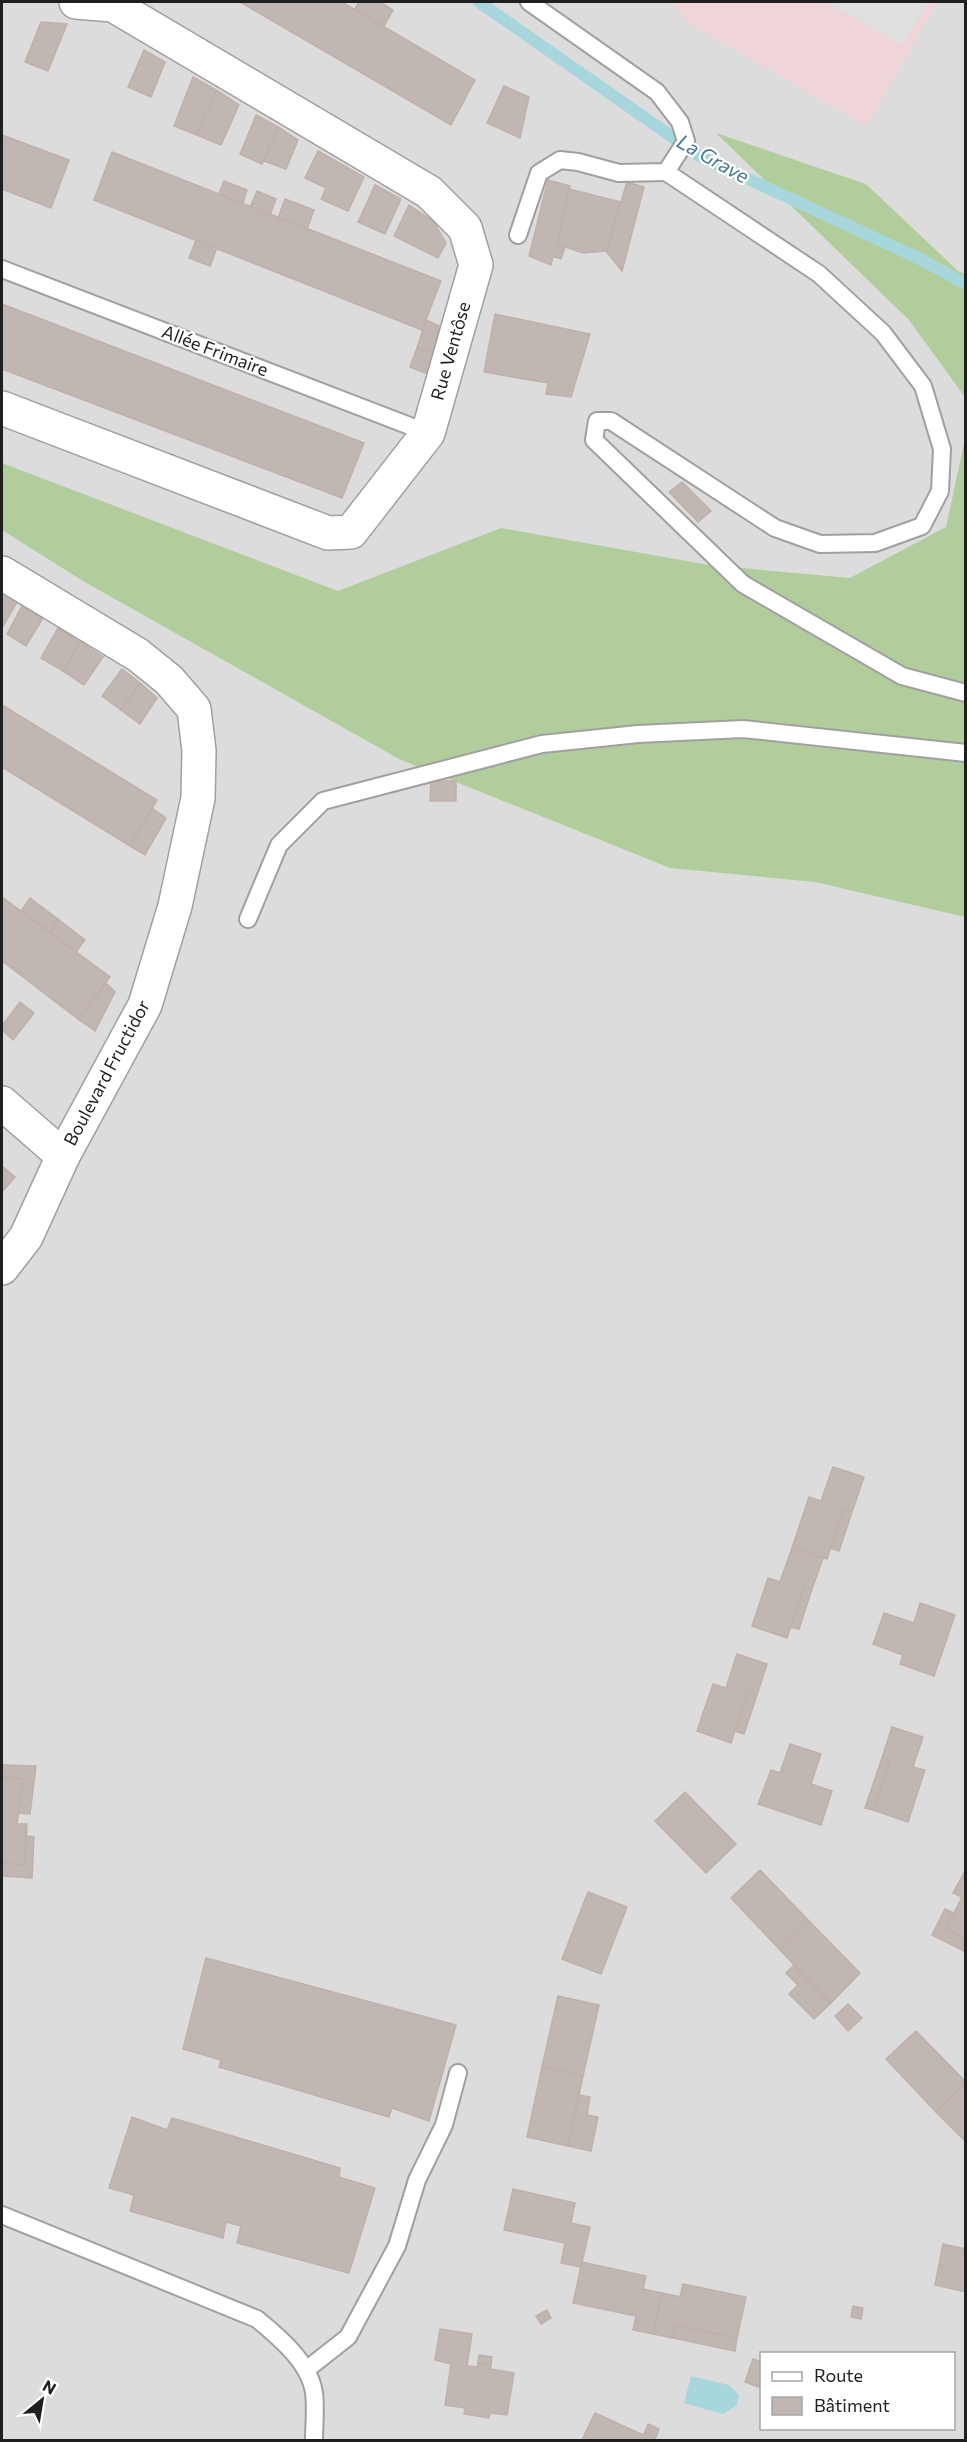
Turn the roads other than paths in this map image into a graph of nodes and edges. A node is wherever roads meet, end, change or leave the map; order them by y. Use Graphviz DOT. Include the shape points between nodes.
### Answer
graph roads {
  1 [pos="76,2"];
  2 [pos="529,2"];
  3 [pos="666,172"];
  4 [pos="518,235"];
  5 [pos="2,269"];
  6 [pos="2,408"];
  7 [pos="428,433"];
  8 [pos="2,573"];
  9 [pos="966,693"];
  10 [pos="966,753"];
  11 [pos="248,919"];
  12 [pos="2,1103"];
  13 [pos="63,1156"];
  14 [pos="2,1268"];
  15 [pos="458,2073"];
  16 [pos="2,2215"];
  17 [pos="306,2370"];
  18 [pos="314,2440"];
  1 -- 7 [label="street, Rue Ventôse" via="113,5 429,192 465,228 476,265"];
  2 -- 3 [label="lane" via="657,92 680,122 683,146"];
  3 -- 4 [label="lane" via="619,173 560,160 539,173"];
  3 -- 9 [label="lane" via="819,274 883,333 922,386 942,448 940,491 922,526 875,543 820,544 775,528 611,421 597,421 594,440 743,584 902,676"];
  5 -- 7 [label="lane, Allée Frimaire"];
  6 -- 7 [label="street, Rue Ventôse" via="328,533 351,532"];
  8 -- 13 [label="street, Boulevard Fructidor" via="138,655 170,680 195,709 198,798 180,884 145,1005"];
  10 -- 11 [label="lane" via="743,729 542,744 323,801 279,845"];
  12 -- 13 [label="street"];
  13 -- 14 [label="street, Boulevard Fructidor" via="26,1237"];
  15 -- 17 [label="lane" via="444,2125 417,2180 397,2246 348,2337"];
  16 -- 17 [label="lane" via="257,2319"];
  17 -- 18 [label="lane" via="314,2392"];
}
